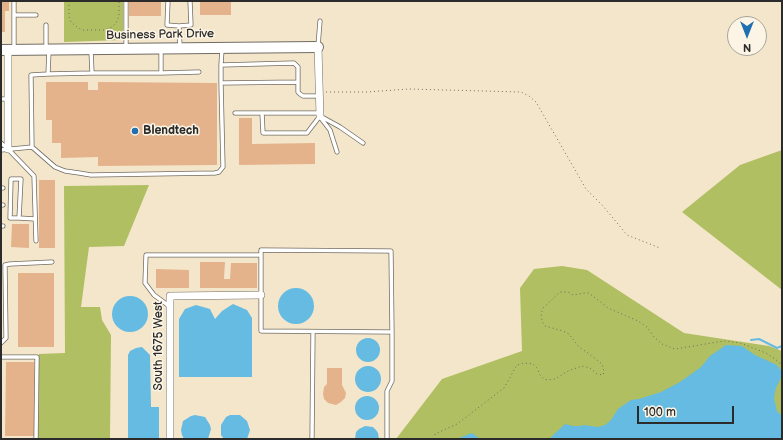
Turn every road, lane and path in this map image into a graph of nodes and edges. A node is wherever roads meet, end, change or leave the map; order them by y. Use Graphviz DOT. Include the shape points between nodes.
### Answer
graph roads {
  1 [pos="14,1"];
  2 [pos="69,1"];
  3 [pos="119,1"];
  4 [pos="126,1"];
  5 [pos="168,1"];
  6 [pos="190,1"];
  7 [pos="14,15"];
  8 [pos="36,15"];
  9 [pos="320,21"];
  10 [pos="46,25"];
  11 [pos="179,26"];
  12 [pos="222,47"];
  13 [pos="318,47"];
  14 [pos="126,48"];
  15 [pos="161,48"];
  16 [pos="180,48"];
  17 [pos="47,49"];
  18 [pos="91,49"];
  19 [pos="8,50"];
  20 [pos="221,65"];
  21 [pos="199,72"];
  22 [pos="92,73"];
  23 [pos="161,73"];
  24 [pos="48,74"];
  25 [pos="298,82"];
  26 [pos="221,83"];
  27 [pos="319,94"];
  28 [pos="5,99"];
  29 [pos="235,113"];
  30 [pos="262,113"];
  31 [pos="320,115"];
  32 [pos="1,143"];
  33 [pos="363,143"];
  34 [pos="32,147"];
  35 [pos="5,149"];
  36 [pos="337,152"];
  37 [pos="19,218"];
  38 [pos="35,219"];
  39 [pos="36,241"];
  40 [pos="660,248"];
  41 [pos="261,255"];
  42 [pos="52,262"];
  43 [pos="3,265"];
  44 [pos="3,286"];
  45 [pos="261,295"];
  46 [pos="3,303"];
  47 [pos="170,307"];
  48 [pos="1,322"];
  49 [pos="6,322"];
  50 [pos="313,332"];
  51 [pos="392,332"];
  52 [pos="1,343"];
  53 [pos="1,357"];
  54 [pos="782,366"];
  55 [pos="36,439"];
  56 [pos="170,439"];
  57 [pos="312,439"];
  58 [pos="387,439"];
  59 [pos="434,439"];
  1 -- 7 [label="lane"];
  2 -- 3 [label="path" via="69,16 77,27 82,30 105,30 116,23 119,16"];
  4 -- 14 [label="lane"];
  5 -- 11 [label="lane" via="167,25"];
  6 -- 11 [label="lane" via="191,25"];
  7 -- 8 [label="lane"];
  7 -- 19 [label="lane"];
  9 -- 13 [label="lane"];
  10 -- 17 [label="lane"];
  11 -- 16 [label="lane"];
  12 -- 13 [label="street, Business Park Drive"];
  12 -- 16 [label="street, Business Park Drive"];
  12 -- 20 [label="lane"];
  13 -- 27 [label="street"];
  14 -- 15 [label="street, Business Park Drive"];
  14 -- 18 [label="street, Business Park Drive"];
  15 -- 16 [label="street, Business Park Drive"];
  15 -- 23 [label="lane"];
  17 -- 18 [label="street, Business Park Drive"];
  17 -- 19 [label="street, Business Park Drive"];
  17 -- 24 [label="lane"];
  18 -- 22 [label="lane"];
  19 -- 28 [label="street"];
  20 -- 25 [label="lane" via="294,63 298,67"];
  20 -- 26 [label="lane"];
  21 -- 23 [label="lane"];
  22 -- 23 [label="lane"];
  22 -- 24 [label="lane"];
  24 -- 34 [label="lane" via="31,75"];
  25 -- 26 [label="lane"];
  25 -- 27 [label="lane" via="298,92 303,96"];
  26 -- 34 [label="lane" via="223,167 219,172 79,174 55,167"];
  27 -- 31 [label="street"];
  27 -- 40 [label="path" via="409,89 521,92 536,102 586,189 627,235"];
  28 -- 35 [label="street"];
  29 -- 30 [label="lane"];
  30 -- 31 [label="lane"];
  30 -- 31 [label="lane" via="263,133 307,133"];
  31 -- 33 [label="lane"];
  31 -- 36 [label="lane" via="330,130"];
  32 -- 35 [label="lane"];
  34 -- 35 [label="lane"];
  35 -- 38 [label="lane" via="34,176"];
  37 -- 37 [label="lane" via="21,179 11,179 10,218"];
  37 -- 38 [label="lane"];
  38 -- 39 [label="lane"];
  41 -- 45 [label="lane"];
  41 -- 47 [label="lane" via="146,255 145,283 154,295"];
  41 -- 51 [label="lane" via="260,250 391,251"];
  42 -- 43 [label="lane"];
  43 -- 44 [label="lane"];
  44 -- 46 [label="lane"];
  45 -- 47 [label="street, South 1675 West" via="170,296"];
  45 -- 50 [label="lane" via="261,332"];
  46 -- 49 [label="lane"];
  47 -- 56 [label="street, South 1675 West"];
  48 -- 49 [label="lane"];
  49 -- 52 [label="lane" via="6,338"];
  50 -- 51 [label="lane"];
  50 -- 57 [label="lane"];
  51 -- 58 [label="lane" via="392,381 387,391"];
  53 -- 55 [label="lane" via="37,357"];
  54 -- 59 [label="path" via="766,353 740,343 724,341 675,349 662,344 638,321 608,308 589,293 573,295 560,292 543,308 542,321 545,326 569,334 579,348 602,364 603,375 582,366 548,380 544,379 532,364 517,365 504,388 457,424 436,434"];
}
